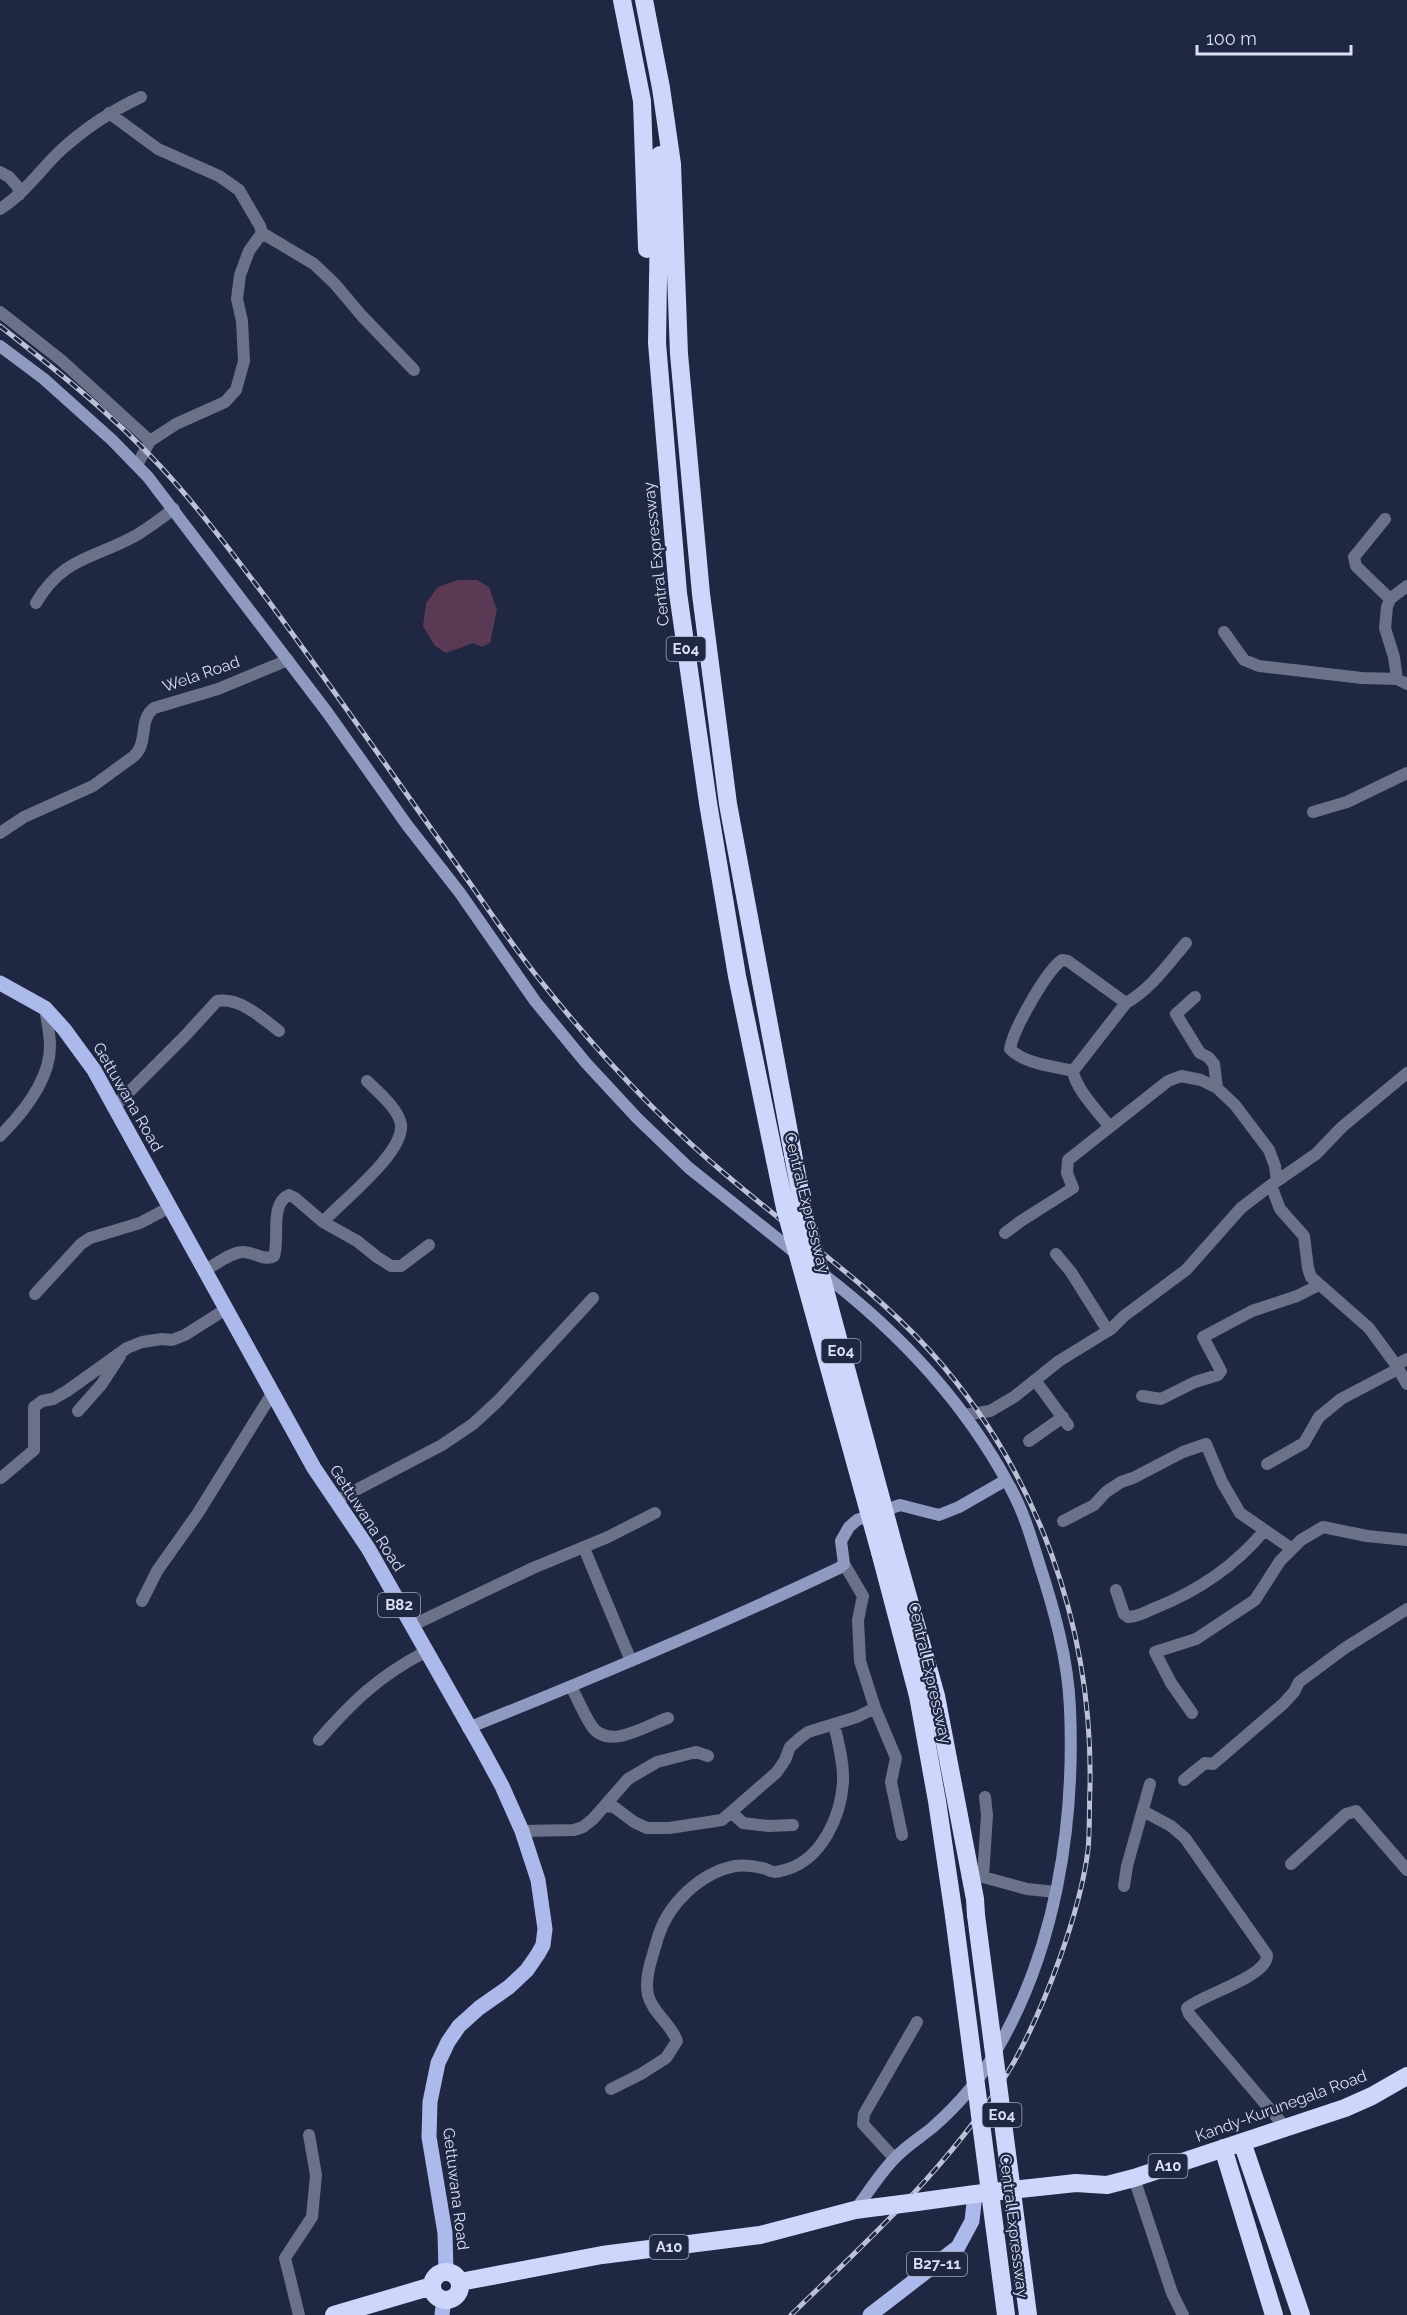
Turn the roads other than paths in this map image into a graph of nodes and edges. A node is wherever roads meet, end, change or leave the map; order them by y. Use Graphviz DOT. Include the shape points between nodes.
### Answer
graph roads {
  1 [pos="622,0"];
  2 [pos="644,0"];
  3 [pos="661,88"];
  4 [pos="141,97"];
  5 [pos="109,113"];
  6 [pos="0,171"];
  7 [pos="19,195"];
  8 [pos="0,209"];
  9 [pos="262,233"];
  10 [pos="0,312"];
  11 [pos="657,343"];
  12 [pos="0,346"];
  13 [pos="414,370"];
  14 [pos="150,441"];
  15 [pos="137,465"];
  16 [pos="174,508"];
  17 [pos="1384,519"];
  18 [pos="1407,586"];
  19 [pos="1390,599"];
  20 [pos="36,603"];
  21 [pos="1224,632"];
  22 [pos="288,660"];
  23 [pos="1402,682"];
  24 [pos="1407,772"];
  25 [pos="1313,812"];
  26 [pos="0,833"];
  27 [pos="1186,943"];
  28 [pos="0,983"];
  29 [pos="1195,997"];
  30 [pos="1126,1003"];
  31 [pos="45,1008"];
  32 [pos="279,1031"];
  33 [pos="1073,1071"];
  34 [pos="1407,1073"];
  35 [pos="367,1081"];
  36 [pos="1217,1088"];
  37 [pos="115,1106"];
  38 [pos="1110,1127"];
  39 [pos="0,1136"];
  40 [pos="1274,1183"];
  41 [pos="170,1207"];
  42 [pos="323,1222"];
  43 [pos="1005,1233"];
  44 [pos="429,1245"];
  45 [pos="1056,1254"];
  46 [pos="204,1271"];
  47 [pos="1319,1285"];
  48 [pos="35,1294"];
  49 [pos="593,1298"];
  50 [pos="226,1309"];
  51 [pos="1108,1331"];
  52 [pos="122,1352"];
  53 [pos="1401,1364"];
  54 [pos="1035,1380"];
  55 [pos="1407,1384"];
  56 [pos="273,1392"];
  57 [pos="1142,1396"];
  58 [pos="78,1411"];
  59 [pos="964,1415"];
  60 [pos="1029,1441"];
  61 [pos="1267,1464"];
  62 [pos="1,1478"];
  63 [pos="1006,1480"];
  64 [pos="335,1501"];
  65 [pos="655,1513"];
  66 [pos="1063,1521"];
  67 [pos="1264,1531"];
  68 [pos="1407,1540"];
  69 [pos="584,1548"];
  70 [pos="887,1549"];
  71 [pos="1292,1549"];
  72 [pos="844,1564"];
  73 [pos="1116,1590"];
  74 [pos="142,1601"];
  75 [pos="1407,1609"];
  76 [pos="411,1626"];
  77 [pos="425,1652"];
  78 [pos="631,1661"];
  79 [pos="571,1687"];
  80 [pos="875,1708"];
  81 [pos="1192,1713"];
  82 [pos="668,1718"];
  83 [pos="834,1724"];
  84 [pos="468,1728"];
  85 [pos="319,1740"];
  86 [pos="708,1756"];
  87 [pos="1184,1780"];
  88 [pos="1150,1784"];
  89 [pos="985,1797"];
  90 [pos="605,1806"];
  91 [pos="1143,1811"];
  92 [pos="732,1813"];
  93 [pos="793,1825"];
  94 [pos="522,1831"];
  95 [pos="902,1835"];
  96 [pos="1291,1864"];
  97 [pos="1407,1870"];
  98 [pos="1124,1886"];
  99 [pos="1056,1892"];
  100 [pos="917,2022"];
  101 [pos="1407,2076"];
  102 [pos="611,2089"];
  103 [pos="1285,2127"];
  104 [pos="309,2135"];
  105 [pos="1242,2142"];
  106 [pos="1223,2148"];
  107 [pos="894,2158"];
  108 [pos="1134,2178"];
  109 [pos="975,2194"];
  110 [pos="855,2210"];
  111 [pos="453,2277"];
  112 [pos="439,2300"];
  113 [pos="299,2315"];
  114 [pos="334,2315"];
  115 [pos="870,2315"];
  116 [pos="1006,2315"];
  117 [pos="1028,2315"];
  118 [pos="1183,2315"];
  119 [pos="1274,2315"];
  120 [pos="1301,2315"];
  1 -- 11 [label="highway" via="642,101 650,321"];
  2 -- 3 [label="highway"];
  3 -- 11 [label="highway, Central Expressway / E04"];
  3 -- 70 [label="highway, Central Expressway / E04, bridge" via="672,164 679,354 701,594 728,804 803,1208"];
  4 -- 5 [label="street"];
  5 -- 7 [label="street" via="59,152"];
  5 -- 9 [label="street" via="158,149 219,176 239,190"];
  6 -- 7 [label="street" via="18,187"];
  7 -- 8 [label="street"];
  9 -- 13 [label="street" via="314,264"];
  9 -- 14 [label="street" via="249,251 240,275 237,299 244,361 236,390 225,402 176,424"];
  10 -- 14 [label="street" via="61,360"];
  11 -- 70 [label="highway, Central Expressway / E04, bridge" via="678,593 737,976 785,1208"];
  12 -- 15 [label="street" via="44,379"];
  14 -- 15 [label="street"];
  15 -- 16 [label="street"];
  16 -- 20 [label="street" via="137,535 76,562 45,587"];
  16 -- 22 [label="street"];
  17 -- 19 [label="street" via="1354,561"];
  18 -- 19 [label="street"];
  19 -- 23 [label="street" via="1385,628"];
  21 -- 23 [label="street" via="1244,660 1259,666"];
  22 -- 26 [label="street, Wela Road" via="218,689 154,708 144,719 143,742 134,756 93,786 24,817"];
  22 -- 59 [label="street" via="519,978 586,1063 689,1168 882,1323 938,1379"];
  24 -- 25 [label="street" via="1347,802"];
  27 -- 30 [label="street" via="1137,997"];
  28 -- 31 [label="main road, Gettuwana Road / B82"];
  29 -- 36 [label="street" via="1176,1014 1200,1053 1214,1065"];
  30 -- 33 [label="street"];
  30 -- 33 [label="street" via="1068,961 1062,960 1050,973 1010,1049 1032,1061"];
  31 -- 37 [label="main road, Gettuwana Road / B82" via="77,1045"];
  31 -- 39 [label="street" via="48,1064 28,1104"];
  32 -- 37 [label="street" via="245,1007 217,1001"];
  33 -- 38 [label="street"];
  34 -- 40 [label="street" via="1342,1127 1316,1155"];
  35 -- 42 [label="street" via="397,1114 400,1133 386,1161"];
  36 -- 38 [label="street" via="1181,1076 1168,1081"];
  36 -- 40 [label="street" via="1269,1150 1275,1166"];
  37 -- 41 [label="main road, Gettuwana Road / B82"];
  38 -- 43 [label="street" via="1068,1160 1067,1173 1073,1188"];
  40 -- 47 [label="street" via="1280,1209 1304,1236 1308,1268"];
  40 -- 51 [label="street" via="1241,1208 1186,1270"];
  41 -- 46 [label="main road, Gettuwana Road / B82"];
  41 -- 48 [label="street" via="140,1223 90,1238"];
  42 -- 44 [label="street" via="357,1240 391,1266 401,1266"];
  42 -- 46 [label="street" via="289,1195 278,1210 274,1256 238,1252"];
  45 -- 51 [label="street"];
  46 -- 50 [label="main road, Gettuwana Road / B82"];
  47 -- 53 [label="street" via="1364,1324"];
  47 -- 57 [label="street" via="1252,1311 1203,1337 1221,1371 1218,1375 1161,1399"];
  49 -- 64 [label="street" via="473,1424 442,1445"];
  50 -- 52 [label="street" via="185,1335 142,1342"];
  50 -- 56 [label="main road, Gettuwana Road / B82"];
  51 -- 54 [label="street"];
  52 -- 58 [label="street"];
  52 -- 62 [label="street" via="67,1391 34,1407 34,1450"];
  53 -- 55 [label="street"];
  53 -- 61 [label="street" via="1341,1399 1319,1417 1304,1443"];
  54 -- 59 [label="street" via="990,1411"];
  54 -- 60 [label="street" via="1066,1421"];
  56 -- 64 [label="main road, Gettuwana Road / B82"];
  56 -- 74 [label="street" via="157,1571"];
  59 -- 63 [label="street"];
  63 -- 72 [label="street" via="939,1515 900,1505 857,1520 841,1541"];
  63 -- 99 [label="street" via="1044,1578 1060,1636 1070,1706 1068,1820"];
  64 -- 76 [label="main road, Gettuwana Road / B82" via="368,1548"];
  65 -- 69 [label="street"];
  66 -- 67 [label="street" via="1095,1505 1121,1482 1206,1444 1240,1513"];
  67 -- 71 [label="street"];
  67 -- 73 [label="street" via="1203,1586 1140,1615 1124,1614"];
  68 -- 71 [label="street" via="1323,1527"];
  69 -- 76 [label="street" via="532,1568"];
  69 -- 78 [label="street"];
  70 -- 116 [label="highway, Central Expressway / E04, bridge" via="937,1801"];
  70 -- 117 [label="highway, Central Expressway / E04, bridge" via="936,1696 976,1915"];
  71 -- 81 [label="street" via="1270,1574 1255,1600 1196,1639 1155,1652"];
  72 -- 78 [label="street" via="782,1596"];
  72 -- 80 [label="street" via="863,1596 858,1620 860,1661"];
  75 -- 87 [label="street" via="1299,1682 1283,1704 1242,1740 1213,1764 1205,1763"];
  76 -- 77 [label="main road, Gettuwana Road / B82"];
  77 -- 84 [label="main road, Gettuwana Road / B82"];
  77 -- 85 [label="street" via="372,1685"];
  78 -- 79 [label="street"];
  79 -- 82 [label="street" via="591,1725 606,1737 620,1737"];
  79 -- 84 [label="street"];
  80 -- 83 [label="street"];
  80 -- 95 [label="street" via="896,1758 891,1782"];
  83 -- 92 [label="street" via="808,1732 794,1743 777,1772"];
  83 -- 102 [label="street" via="843,1781 831,1829 801,1865 775,1872 736,1866 694,1885 675,1906 662,1926 646,1980 649,1998 677,2041 666,2058"];
  84 -- 94 [label="main road, Gettuwana Road / B82" via="502,1786"];
  86 -- 90 [label="street" via="696,1752 657,1762 628,1779"];
  88 -- 91 [label="street"];
  89 -- 99 [label="street" via="983,1877"];
  90 -- 92 [label="street" via="647,1828 722,1820"];
  90 -- 94 [label="street" via="584,1827"];
  91 -- 98 [label="street"];
  91 -- 103 [label="street" via="1185,1838 1267,1955 1263,1966 1187,2008"];
  92 -- 93 [label="street" via="743,1823"];
  94 -- 111 [label="main road, Gettuwana Road / B82" via="543,1902 543,1945 519,1977 453,2033 438,2063 430,2102 429,2137"];
  96 -- 97 [label="street" via="1346,1814 1356,1811"];
  99 -- 107 [label="street" via="1033,1973 996,2052 950,2112"];
  100 -- 107 [label="street" via="864,2114 863,2124"];
  101 -- 103 [label="highway, Kandy-Kurunegala Road / A10" via="1345,2108"];
  103 -- 105 [label="highway, Kandy-Kurunegala Road / A10"];
  104 -- 113 [label="street" via="315,2175 312,2217 285,2258"];
  105 -- 106 [label="highway, Kandy-Kurunegala Road / A10"];
  105 -- 120 [label="highway"];
  106 -- 108 [label="highway, Kandy-Kurunegala Road / A10"];
  106 -- 119 [label="highway"];
  107 -- 110 [label="street"];
  108 -- 109 [label="highway, Kandy-Kurunegala Road / A10" via="1107,2185 1076,2183"];
  108 -- 118 [label="street"];
  109 -- 110 [label="highway, Kandy-Kurunegala Road / A10, bridge"];
  109 -- 115 [label="main road, B27-11" via="972,2221 958,2247"];
  110 -- 111 [label="highway, A10" via="760,2235"];
  111 -- 112 [label="highway" via="460,2289 457,2295"];
  111 -- 112 [label="highway" via="437,2276"];
  112 -- 114 [label="highway"];
}
